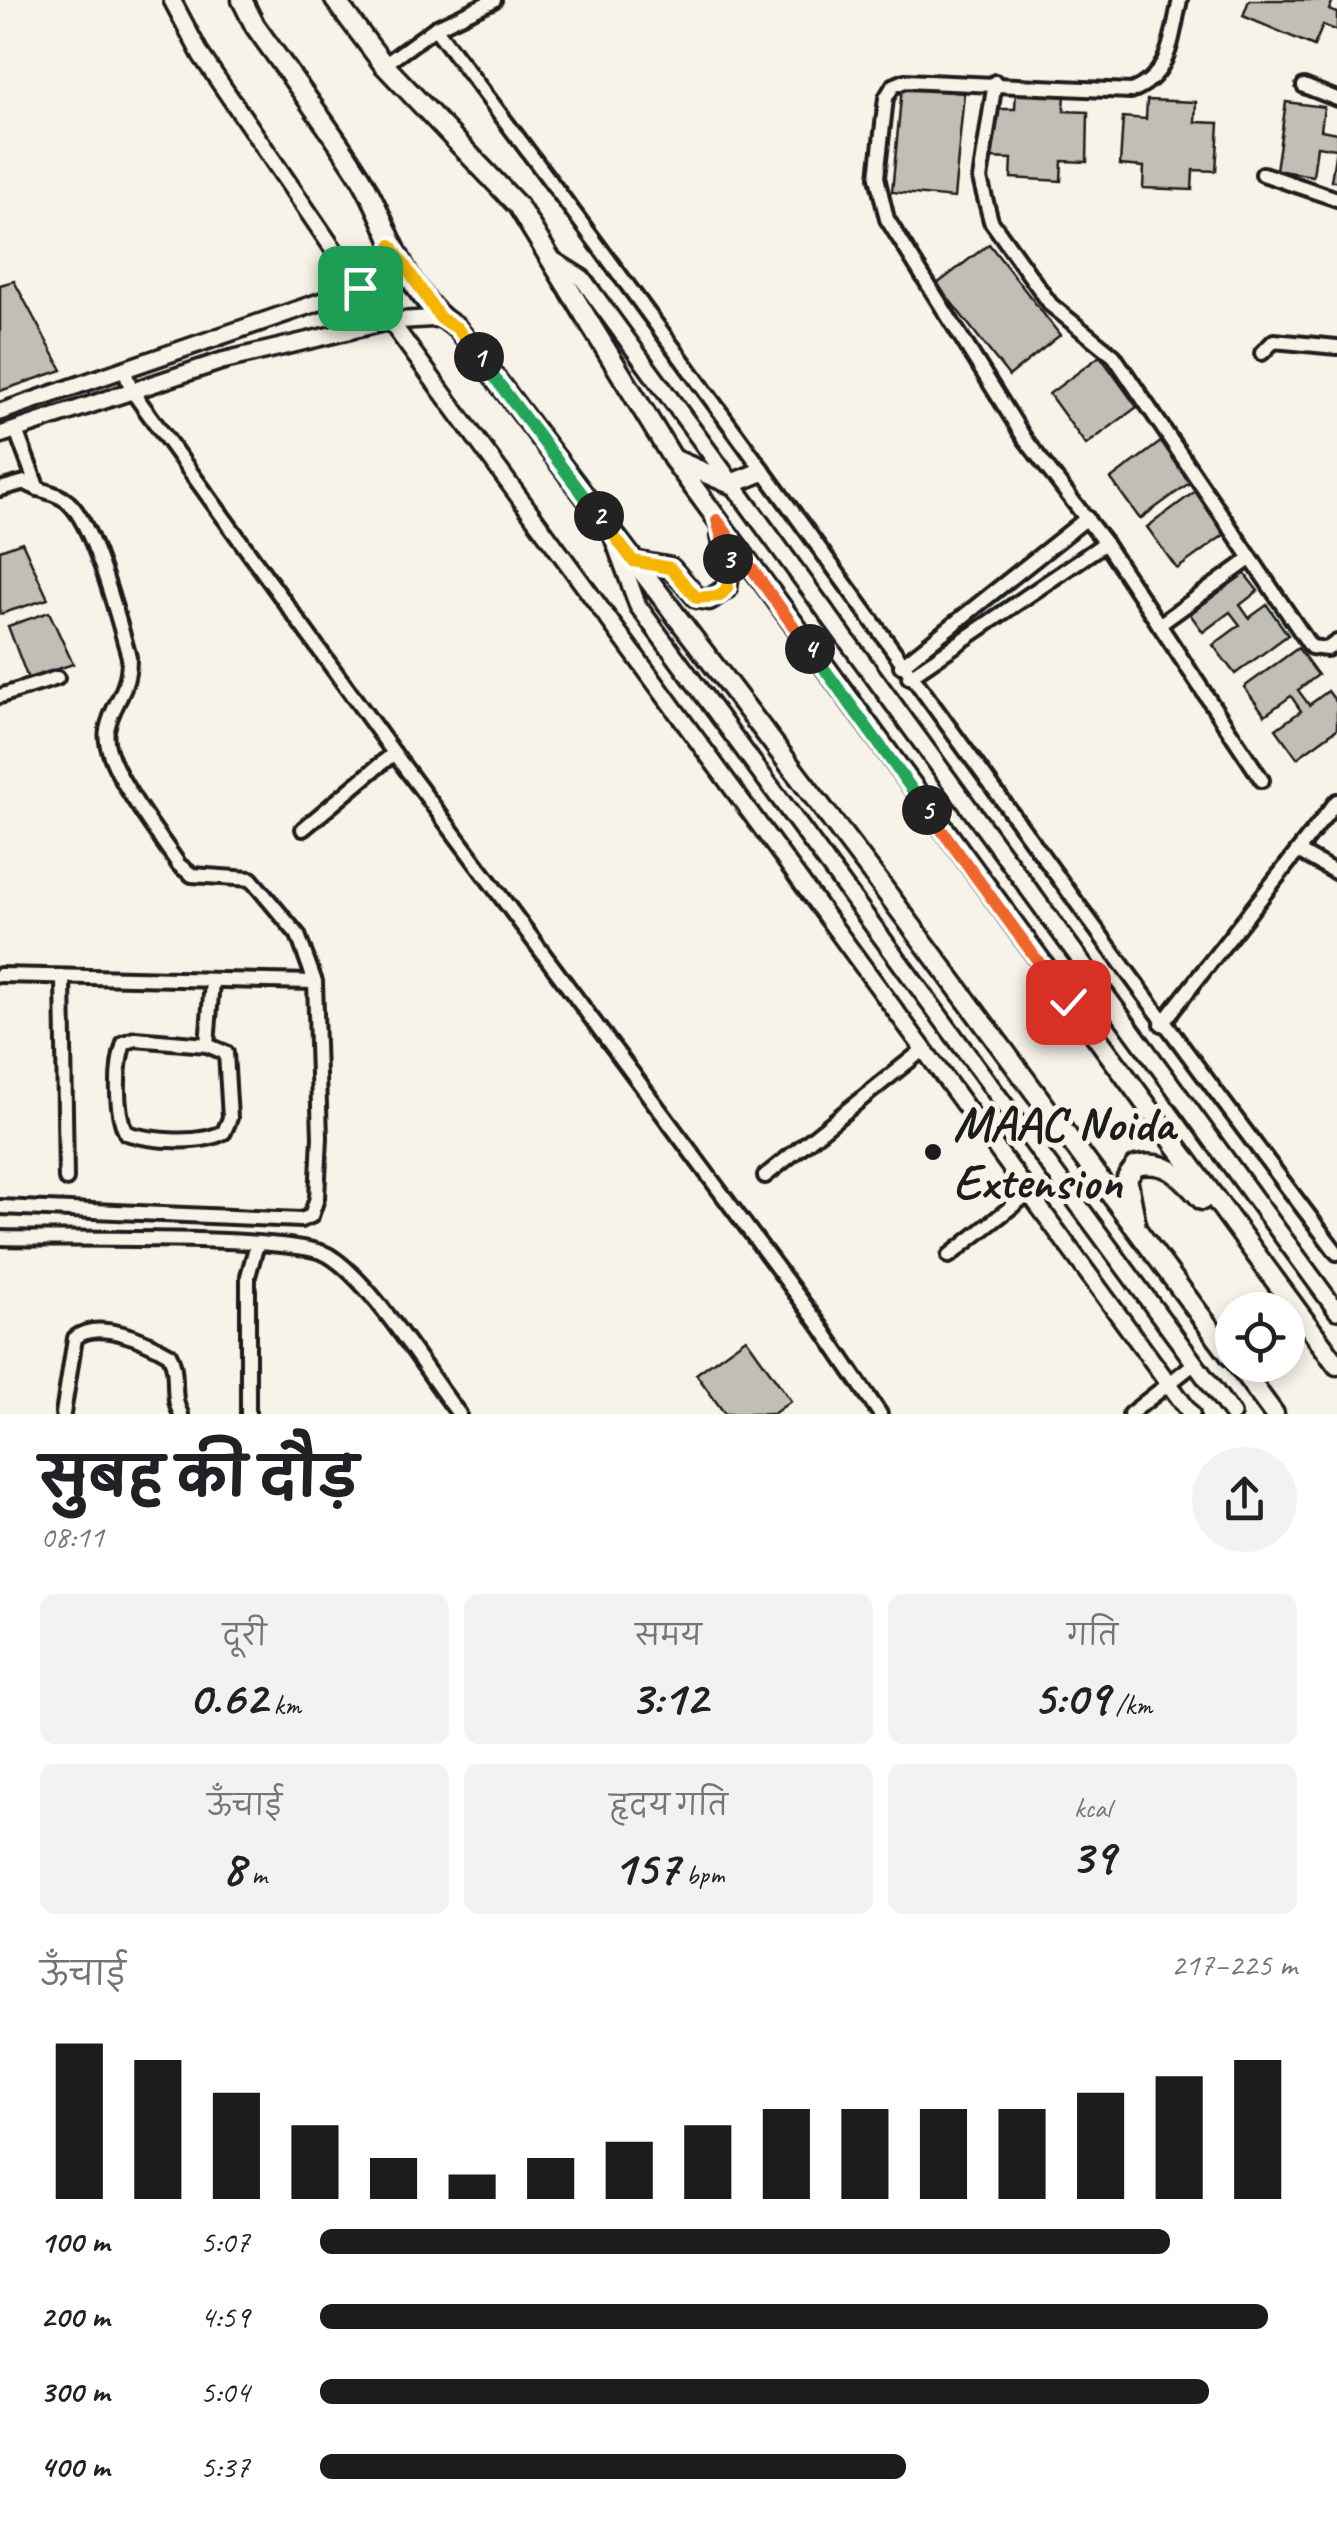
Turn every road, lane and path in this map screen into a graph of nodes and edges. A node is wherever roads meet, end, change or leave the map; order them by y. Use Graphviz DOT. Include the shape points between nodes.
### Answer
graph roads {
  1 [pos="172,0"];
  2 [pos="242,0"];
  3 [pos="336,0"];
  4 [pos="494,0"];
  5 [pos="1180,0"];
  6 [pos="435,28"];
  7 [pos="384,64"];
  8 [pos="995,82"];
  9 [pos="1304,86"];
  10 [pos="1337,98"];
  11 [pos="1263,174"];
  12 [pos="1337,199"];
  13 [pos="391,245"];
  14 [pos="546,255"];
  15 [pos="360,288"];
  16 [pos="440,318"];
  17 [pos="390,321"];
  18 [pos="1337,347"];
  19 [pos="1262,352"];
  20 [pos="124,369"];
  21 [pos="132,391"];
  22 [pos="0,412"];
  23 [pos="8,432"];
  24 [pos="673,459"];
  25 [pos="760,472"];
  26 [pos="731,484"];
  27 [pos="0,489"];
  28 [pos="39,492"];
  29 [pos="1087,518"];
  30 [pos="717,520"];
  31 [pos="612,533"];
  32 [pos="1105,543"];
  33 [pos="1250,559"];
  34 [pos="633,561"];
  35 [pos="1159,625"];
  36 [pos="1337,642"];
  37 [pos="905,672"];
  38 [pos="57,678"];
  39 [pos="0,696"];
  40 [pos="394,753"];
  41 [pos="1262,780"];
  42 [pos="1337,801"];
  43 [pos="302,829"];
  44 [pos="1298,852"];
  45 [pos="1337,873"];
  46 [pos="0,975"];
  47 [pos="63,977"];
  48 [pos="212,981"];
  49 [pos="315,982"];
  50 [pos="1162,1024"];
  51 [pos="206,1045"];
  52 [pos="924,1049"];
  53 [pos="765,1176"];
  54 [pos="66,1179"];
  55 [pos="1029,1193"];
  56 [pos="0,1207"];
  57 [pos="1138,1230"];
  58 [pos="0,1238"];
  59 [pos="257,1244"];
  60 [pos="1249,1248"];
  61 [pos="1337,1253"];
  62 [pos="949,1256"];
  63 [pos="1337,1312"];
  64 [pos="1215,1335"];
  65 [pos="1195,1363"];
  66 [pos="1337,1365"];
  67 [pos="1250,1382"];
  68 [pos="1169,1384"];
  69 [pos="63,1414"];
  70 [pos="181,1414"];
  71 [pos="248,1414"];
  72 [pos="458,1414"];
  73 [pos="880,1414"];
  74 [pos="1130,1414"];
  75 [pos="1191,1414"];
  76 [pos="1232,1414"];
  77 [pos="1274,1414"];
  1 -- 15 [label="street" via="201,55"];
  2 -- 13 [label="main road" via="360,175"];
  3 -- 7 [label="main road"];
  4 -- 6 [label="street"];
  5 -- 8 [label="street" via="1164,69 1150,84 1130,91"];
  6 -- 7 [label="street"];
  6 -- 25 [label="street" via="634,289"];
  7 -- 14 [label="main road" via="518,206"];
  8 -- 29 [label="street" via="893,86 886,98 879,198 1025,439"];
  8 -- 33 [label="street" via="980,179 991,221 1051,305 1114,356"];
  9 -- 10 [label="street"];
  11 -- 12 [label="street"];
  13 -- 15 [label="street" via="384,267"];
  13 -- 16 [label="main road"];
  14 -- 24 [label="main road"];
  14 -- 26 [label="street" via="582,278"];
  15 -- 20 [label="street"];
  16 -- 17 [label="street"];
  16 -- 31 [label="main road" via="457,328"];
  17 -- 21 [label="street" via="222,361"];
  17 -- 52 [label="street"];
  18 -- 19 [label="street" via="1274,341"];
  20 -- 21 [label="street"];
  20 -- 22 [label="street"];
  21 -- 23 [label="street"];
  21 -- 40 [label="street"];
  23 -- 28 [label="street"];
  24 -- 26 [label="main road"];
  24 -- 30 [label="main road"];
  25 -- 26 [label="main road"];
  25 -- 37 [label="street"];
  26 -- 63 [label="street"];
  27 -- 28 [label="street" via="25,482"];
  28 -- 49 [label="street" via="58,495 81,518 129,658 129,681 106,732 123,780 179,865 192,875 251,879 298,935"];
  29 -- 32 [label="street"];
  29 -- 37 [label="street"];
  30 -- 34 [label="main road" via="730,571 720,596 697,598 670,568"];
  30 -- 60 [label="main road"];
  31 -- 34 [label="main road"];
  31 -- 65 [label="street" via="638,606"];
  32 -- 35 [label="street"];
  32 -- 37 [label="street"];
  33 -- 35 [label="street"];
  33 -- 36 [label="street" via="1311,647"];
  34 -- 57 [label="main road"];
  35 -- 41 [label="street"];
  37 -- 50 [label="street"];
  38 -- 39 [label="street"];
  40 -- 43 [label="street"];
  40 -- 73 [label="street"];
  42 -- 44 [label="street"];
  44 -- 45 [label="street"];
  44 -- 50 [label="street"];
  46 -- 47 [label="street"];
  47 -- 48 [label="street"];
  47 -- 54 [label="street"];
  48 -- 49 [label="street"];
  48 -- 51 [label="street"];
  49 -- 56 [label="street" via="320,1137 317,1198 306,1219"];
  50 -- 61 [label="street"];
  51 -- 51 [label="street" via="124,1042 120,1121 126,1132 213,1138 224,1132 230,1068 226,1053"];
  52 -- 53 [label="street"];
  52 -- 55 [label="street"];
  55 -- 62 [label="street"];
  55 -- 68 [label="street"];
  57 -- 60 [label="main road" via="1127,1178 1136,1166 1154,1162 1175,1170"];
  57 -- 64 [label="main road"];
  58 -- 59 [label="street"];
  59 -- 71 [label="street" via="248,1276"];
  59 -- 72 [label="street" via="326,1254 354,1276"];
  60 -- 66 [label="main road"];
  65 -- 68 [label="street"];
  65 -- 76 [label="street"];
  67 -- 77 [label="main road"];
  68 -- 74 [label="street"];
  68 -- 75 [label="street"];
  69 -- 70 [label="street" via="75,1338 100,1328 170,1354"];
}
